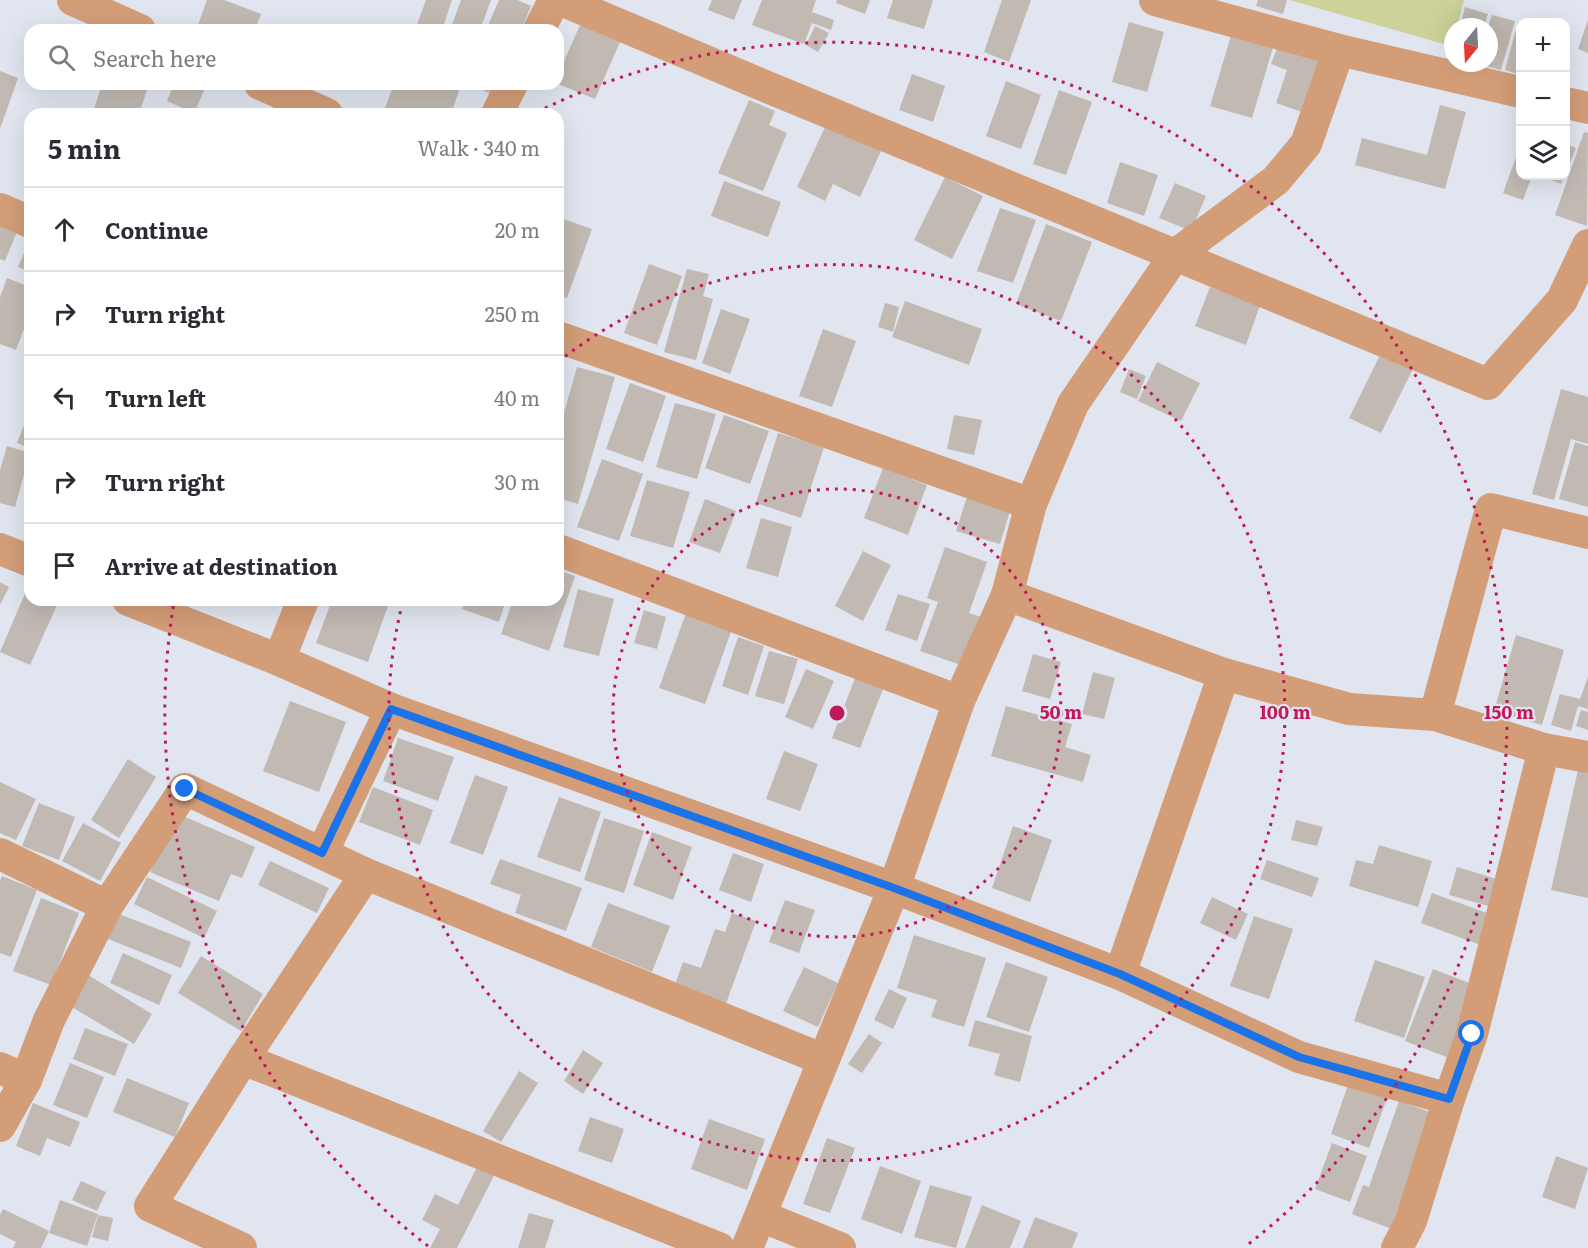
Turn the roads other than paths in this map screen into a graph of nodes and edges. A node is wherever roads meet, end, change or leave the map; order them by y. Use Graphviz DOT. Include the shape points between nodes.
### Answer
graph roads {
  1 [pos="73,0"];
  2 [pos="554,0"];
  3 [pos="561,0"];
  4 [pos="1155,0"];
  5 [pos="127,24"];
  6 [pos="542,24"];
  7 [pos="1339,51"];
  8 [pos="273,90"];
  9 [pos="509,90"];
  10 [pos="1516,91"];
  11 [pos="1570,104"];
  12 [pos="314,108"];
  13 [pos="500,108"];
  14 [pos="1588,108"];
  15 [pos="0,209"];
  16 [pos="24,219"];
  17 [pos="1588,244"];
  18 [pos="1175,255"];
  19 [pos="1575,303"];
  20 [pos="564,339"];
  21 [pos="1031,504"];
  22 [pos="1588,533"];
  23 [pos="0,549"];
  24 [pos="564,552"];
  25 [pos="24,559"];
  26 [pos="1007,595"];
  27 [pos="143,606"];
  28 [pos="301,606"];
  29 [pos="279,660"];
  30 [pos="1224,674"];
  31 [pos="959,701"];
  32 [pos="391,709"];
  33 [pos="1435,715"];
  34 [pos="1544,748"];
  35 [pos="1588,757"];
  36 [pos="322,853"];
  37 [pos="0,854"];
  38 [pos="366,874"];
  39 [pos="894,888"];
  40 [pos="107,906"];
  41 [pos="1120,974"];
  42 [pos="243,1059"];
  43 [pos="822,1059"];
  44 [pos="13,1074"];
  45 [pos="1449,1099"];
  46 [pos="0,1126"];
  47 [pos="761,1216"];
  48 [pos="241,1248"];
  49 [pos="719,1248"];
  50 [pos="747,1248"];
  51 [pos="840,1248"];
  52 [pos="1397,1248"];
  1 -- 5 [label="street"];
  2 -- 6 [label="street"];
  3 -- 18 [label="street"];
  4 -- 7 [label="street"];
  7 -- 10 [label="street"];
  7 -- 18 [label="street" via="1306,144 1276,180"];
  8 -- 12 [label="street"];
  9 -- 13 [label="street"];
  11 -- 14 [label="street"];
  15 -- 16 [label="street"];
  17 -- 19 [label="street"];
  18 -- 19 [label="street" via="1488,384"];
  18 -- 21 [label="street" via="1073,404"];
  20 -- 21 [label="street"];
  21 -- 26 [label="street"];
  22 -- 33 [label="street" via="1491,509"];
  23 -- 25 [label="street"];
  24 -- 31 [label="street"];
  26 -- 30 [label="street"];
  26 -- 31 [label="street"];
  27 -- 29 [label="street"];
  28 -- 29 [label="street"];
  29 -- 32 [label="street"];
  30 -- 33 [label="street" via="1349,709"];
  30 -- 41 [label="street"];
  31 -- 39 [label="street"];
  32 -- 36 [label="street"];
  32 -- 39 [label="street"];
  33 -- 34 [label="street"];
  34 -- 35 [label="street"];
  34 -- 45 [label="street" via="1472,1034"];
  36 -- 38 [label="street"];
  36 -- 40 [label="street" via="185,789"];
  37 -- 40 [label="street"];
  38 -- 42 [label="street"];
  38 -- 43 [label="street"];
  39 -- 41 [label="street"];
  39 -- 43 [label="street"];
  40 -- 44 [label="street" via="49,1020"];
  41 -- 45 [label="street" via="1299,1057"];
  42 -- 48 [label="street" via="150,1206"];
  42 -- 49 [label="street"];
  43 -- 47 [label="street"];
  44 -- 46 [label="street"];
  45 -- 52 [label="street" via="1412,1221"];
  47 -- 50 [label="street"];
  47 -- 51 [label="street"];
}
